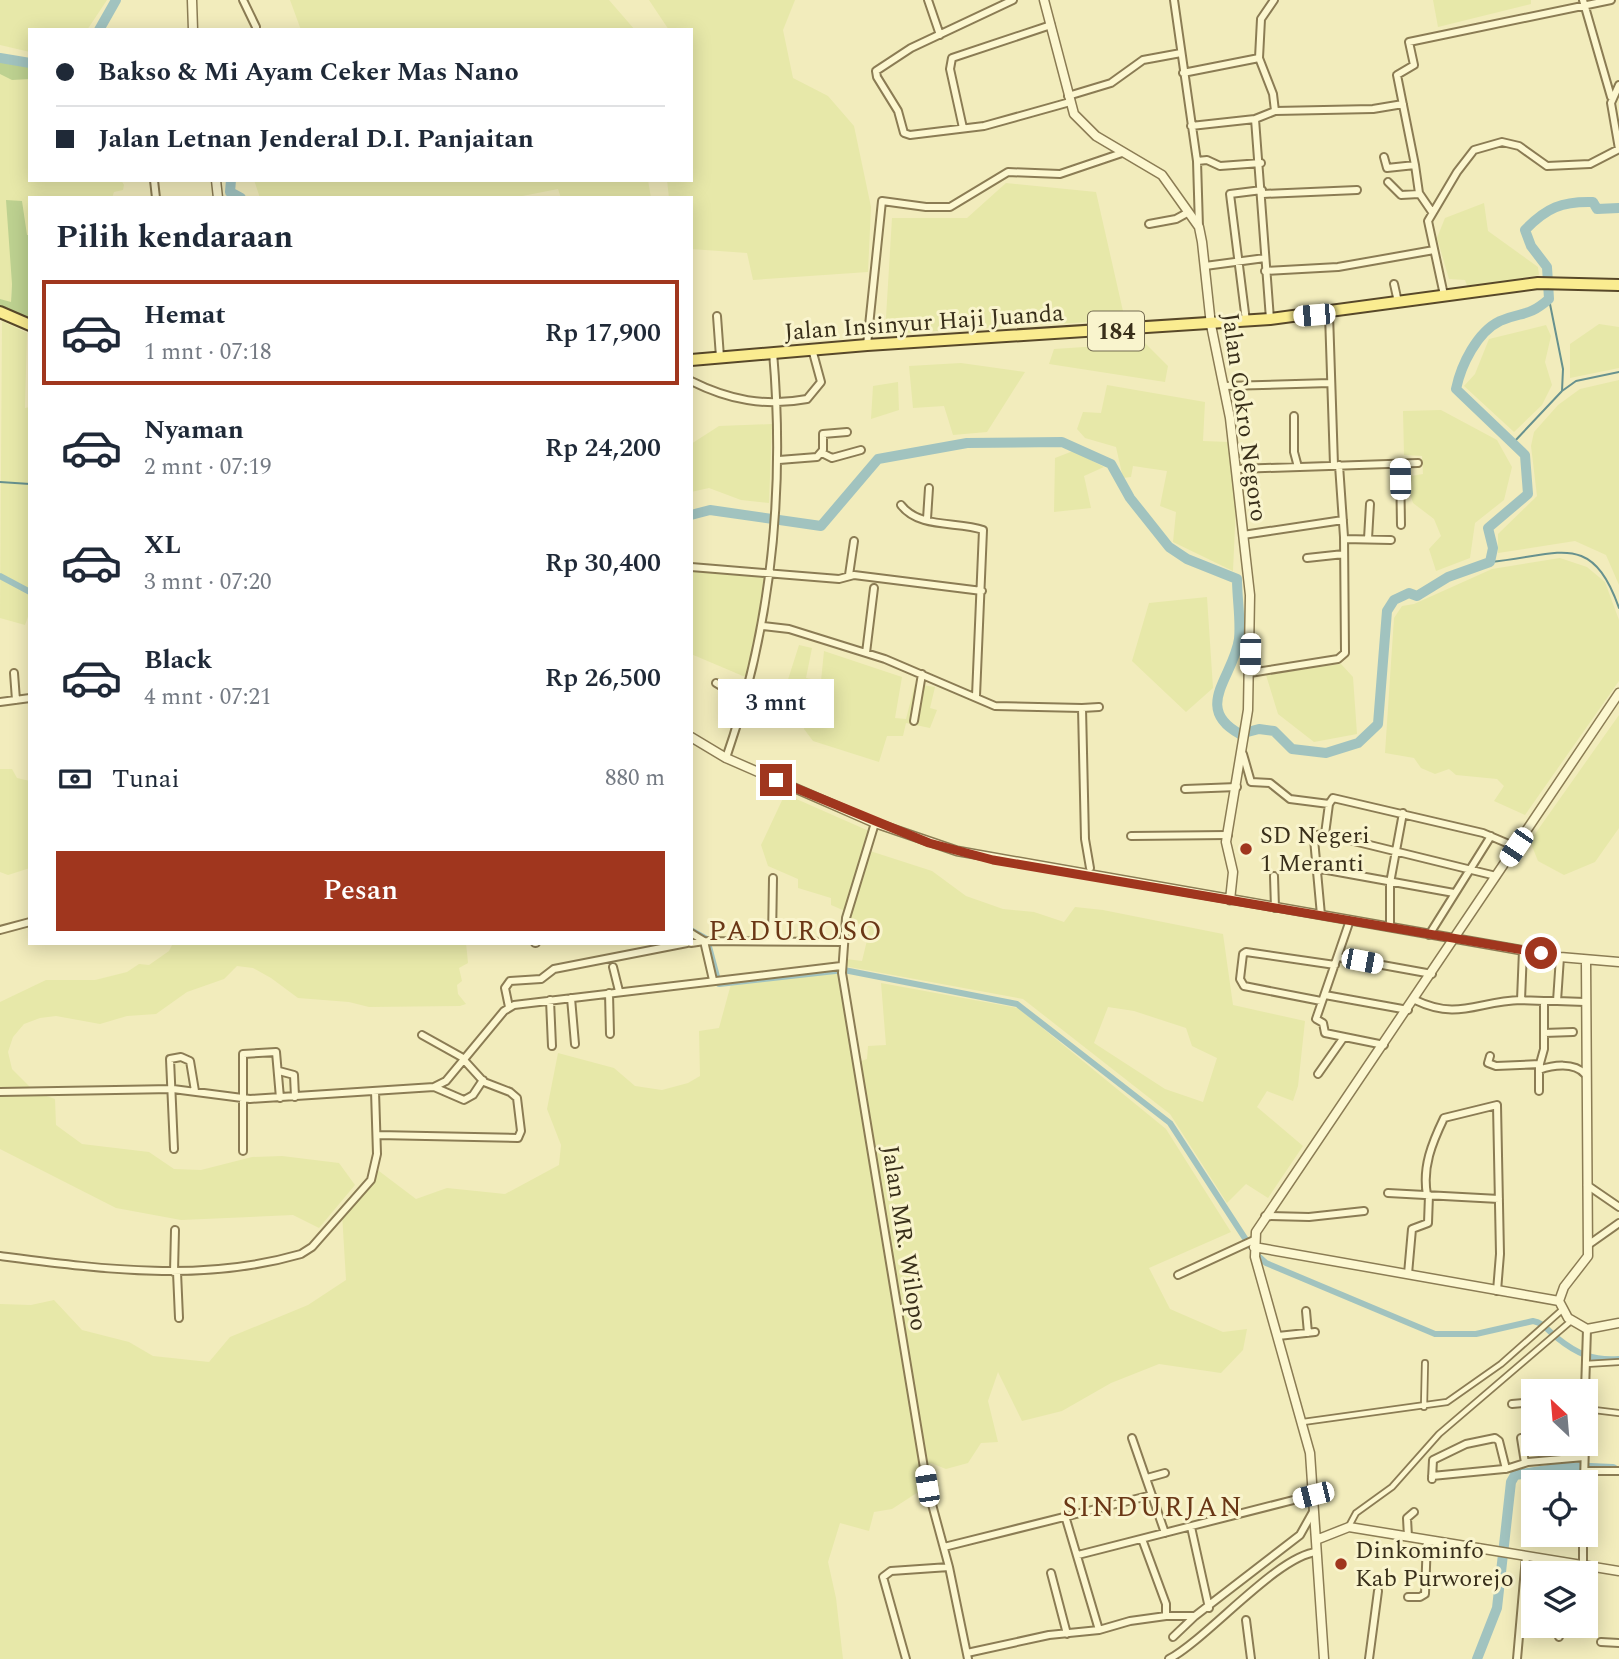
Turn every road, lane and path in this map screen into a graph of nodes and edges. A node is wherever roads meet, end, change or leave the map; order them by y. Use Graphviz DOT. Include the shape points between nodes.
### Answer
graph roads {
  1 [pos="191,0"];
  2 [pos="243,0"];
  3 [pos="928,0"];
  4 [pos="1013,0"];
  5 [pos="1044,0"];
  6 [pos="1174,0"];
  7 [pos="1274,0"];
  8 [pos="1611,0"];
  9 [pos="1584,3"];
  10 [pos="1051,25"];
  11 [pos="256,27"];
  12 [pos="193,28"];
  13 [pos="940,35"];
  14 [pos="1181,53"];
  15 [pos="1259,58"];
  16 [pos="1183,73"];
  17 [pos="1619,85"];
  18 [pos="1611,97"];
  19 [pos="1069,99"];
  20 [pos="1403,104"];
  21 [pos="1275,111"];
  22 [pos="1255,119"];
  23 [pos="1191,126"];
  24 [pos="963,128"];
  25 [pos="1122,153"];
  26 [pos="1384,157"];
  27 [pos="1197,161"];
  28 [pos="1261,163"];
  29 [pos="1415,165"];
  30 [pos="1388,182"];
  31 [pos="1357,190"];
  32 [pos="1263,192"];
  33 [pos="1419,194"];
  34 [pos="1432,212"];
  35 [pos="1187,213"];
  36 [pos="1149,224"];
  37 [pos="1199,227"];
  38 [pos="1434,250"];
  39 [pos="1265,258"];
  40 [pos="1239,262"];
  41 [pos="1205,266"];
  42 [pos="1265,271"];
  43 [pos="1394,284"];
  44 [pos="1619,285"];
  45 [pos="1445,298"];
  46 [pos="1398,304"];
  47 [pos="0,312"];
  48 [pos="1329,313"];
  49 [pos="717,316"];
  50 [pos="1270,319"];
  51 [pos="1246,321"];
  52 [pos="28,324"];
  53 [pos="1211,325"];
  54 [pos="867,345"];
  55 [pos="812,349"];
  56 [pos="773,352"];
  57 [pos="720,357"];
  58 [pos="693,360"];
  59 [pos="693,382"];
  60 [pos="1330,383"];
  61 [pos="1224,386"];
  62 [pos="778,403"];
  63 [pos="1294,416"];
  64 [pos="847,432"];
  65 [pos="861,450"];
  66 [pos="822,453"];
  67 [pos="779,460"];
  68 [pos="1400,463"];
  69 [pos="1418,463"];
  70 [pos="1337,465"];
  71 [pos="1298,467"];
  72 [pos="1236,469"];
  73 [pos="929,488"];
  74 [pos="1370,503"];
  75 [pos="901,505"];
  76 [pos="927,519"];
  77 [pos="1343,520"];
  78 [pos="1401,525"];
  79 [pos="1243,535"];
  80 [pos="1344,539"];
  81 [pos="1368,540"];
  82 [pos="1391,540"];
  83 [pos="854,541"];
  84 [pos="1344,554"];
  85 [pos="1307,558"];
  86 [pos="693,567"];
  87 [pos="770,572"];
  88 [pos="849,575"];
  89 [pos="874,589"];
  90 [pos="982,592"];
  91 [pos="763,626"];
  92 [pos="866,653"];
  93 [pos="14,673"];
  94 [pos="1250,673"];
  95 [pos="922,674"];
  96 [pos="716,683"];
  97 [pos="1619,693"];
  98 [pos="976,696"];
  99 [pos="28,698"];
  100 [pos="16,700"];
  101 [pos="744,700"];
  102 [pos="0,702"];
  103 [pos="1099,707"];
  104 [pos="1082,708"];
  105 [pos="914,721"];
  106 [pos="693,738"];
  107 [pos="1243,754"];
  108 [pos="726,758"];
  109 [pos="1237,788"];
  110 [pos="1185,789"];
  111 [pos="1329,804"];
  112 [pos="1403,813"];
  113 [pos="875,823"];
  114 [pos="1325,834"];
  115 [pos="1228,835"];
  116 [pos="1130,836"];
  117 [pos="1491,836"];
  118 [pos="1516,847"];
  119 [pos="1397,850"];
  120 [pos="1090,868"];
  121 [pos="1316,868"];
  122 [pos="1472,868"];
  123 [pos="1274,876"];
  124 [pos="1496,876"];
  125 [pos="773,878"];
  126 [pos="1390,883"];
  127 [pos="1454,893"];
  128 [pos="1230,900"];
  129 [pos="1275,908"];
  130 [pos="1321,915"];
  131 [pos="1350,920"];
  132 [pos="28,923"];
  133 [pos="1390,928"];
  134 [pos="0,930"];
  135 [pos="693,934"];
  136 [pos="1429,935"];
  137 [pos="1455,938"];
  138 [pos="772,939"];
  139 [pos="707,940"];
  140 [pos="693,942"];
  141 [pos="842,942"];
  142 [pos="679,945"];
  143 [pos="1523,950"];
  144 [pos="1338,957"];
  145 [pos="1560,957"];
  146 [pos="1586,960"];
  147 [pos="1619,961"];
  148 [pos="1335,965"];
  149 [pos="612,968"];
  150 [pos="841,969"];
  151 [pos="1432,974"];
  152 [pos="715,980"];
  153 [pos="619,991"];
  154 [pos="609,993"];
  155 [pos="571,998"];
  156 [pos="1323,998"];
  157 [pos="550,1000"];
  158 [pos="1415,1000"];
  159 [pos="1521,1000"];
  160 [pos="1544,1001"];
  161 [pos="1557,1001"];
  162 [pos="1585,1002"];
  163 [pos="509,1007"];
  164 [pos="1408,1010"];
  165 [pos="1573,1032"];
  166 [pos="1544,1033"];
  167 [pos="610,1034"];
  168 [pos="422,1035"];
  169 [pos="1344,1037"];
  170 [pos="575,1044"];
  171 [pos="1384,1045"];
  172 [pos="552,1046"];
  173 [pos="1490,1056"];
  174 [pos="465,1060"];
  175 [pos="1539,1067"];
  176 [pos="279,1071"];
  177 [pos="1318,1074"];
  178 [pos="1585,1074"];
  179 [pos="483,1080"];
  180 [pos="434,1087"];
  181 [pos="170,1089"];
  182 [pos="195,1091"];
  183 [pos="375,1091"];
  184 [pos="1539,1091"];
  185 [pos="0,1092"];
  186 [pos="295,1097"];
  187 [pos="281,1098"];
  188 [pos="243,1099"];
  189 [pos="378,1135"];
  190 [pos="174,1150"];
  191 [pos="243,1151"];
  192 [pos="1587,1185"];
  193 [pos="1388,1193"];
  194 [pos="1428,1195"];
  195 [pos="1499,1199"];
  196 [pos="1619,1207"];
  197 [pos="1364,1211"];
  198 [pos="1265,1216"];
  199 [pos="1619,1223"];
  200 [pos="175,1230"];
  201 [pos="1588,1245"];
  202 [pos="1252,1247"];
  203 [pos="0,1256"];
  204 [pos="175,1272"];
  205 [pos="1408,1274"];
  206 [pos="1178,1275"];
  207 [pos="1497,1291"];
  208 [pos="1560,1306"];
  209 [pos="1306,1311"];
  210 [pos="179,1318"];
  211 [pos="1571,1321"];
  212 [pos="1619,1323"];
  213 [pos="1587,1329"];
  214 [pos="1278,1336"];
  215 [pos="1619,1362"];
  216 [pos="1425,1363"];
  217 [pos="1586,1363"];
  218 [pos="1586,1379"];
  219 [pos="1521,1403"];
  220 [pos="1512,1404"];
  221 [pos="1424,1406"];
  222 [pos="1598,1410"];
  223 [pos="1619,1413"];
  224 [pos="1302,1422"];
  225 [pos="1132,1438"];
  226 [pos="1524,1456"];
  227 [pos="1584,1458"];
  228 [pos="1525,1463"];
  229 [pos="1504,1469"];
  230 [pos="1584,1470"];
  231 [pos="1598,1471"];
  232 [pos="1619,1471"];
  233 [pos="1165,1473"];
  234 [pos="1147,1478"];
  235 [pos="1152,1495"];
  236 [pos="1313,1495"];
  237 [pos="1314,1510"];
  238 [pos="1414,1512"];
  239 [pos="1066,1519"];
  240 [pos="1191,1527"];
  241 [pos="1349,1527"];
  242 [pos="1165,1533"];
  243 [pos="1408,1537"];
  244 [pos="1142,1539"];
  245 [pos="1316,1540"];
  246 [pos="1427,1540"];
  247 [pos="944,1546"];
  248 [pos="1317,1552"];
  249 [pos="1079,1555"];
  250 [pos="1526,1557"];
  251 [pos="1554,1561"];
  252 [pos="949,1567"];
  253 [pos="1598,1568"];
  254 [pos="1619,1572"];
  255 [pos="1051,1573"];
  256 [pos="1378,1591"];
  257 [pos="1408,1597"];
  258 [pos="1209,1608"];
  259 [pos="1166,1616"];
  260 [pos="1195,1616"];
  261 [pos="1246,1620"];
  262 [pos="1099,1630"];
  263 [pos="1067,1634"];
  264 [pos="1174,1637"];
  265 [pos="1601,1642"];
  266 [pos="1619,1643"];
  267 [pos="968,1656"];
  268 [pos="906,1659"];
  269 [pos="1169,1659"];
  270 [pos="1251,1659"];
  271 [pos="1324,1659"];
  272 [pos="1369,1659"];
  273 [pos="1517,1659"];
  1 -- 12 [label="street"];
  2 -- 11 [label="street"];
  3 -- 13 [label="street"];
  4 -- 13 [label="street"];
  5 -- 10 [label="street"];
  6 -- 14 [label="street"];
  7 -- 15 [label="street" via="1261,19"];
  8 -- 9 [label="street"];
  9 -- 18 [label="street"];
  9 -- 20 [label="street" via="1409,42 1415,65 1397,75"];
  10 -- 19 [label="street"];
  10 -- 24 [label="street" via="952,58 950,69"];
  13 -- 24 [label="street" via="881,66 877,77 898,111 905,134"];
  14 -- 16 [label="street"];
  14 -- 19 [label="street" via="1143,60 1111,83"];
  15 -- 16 [label="street"];
  15 -- 21 [label="street"];
  16 -- 23 [label="street"];
  17 -- 18 [label="street"];
  18 -- 34 [label="street" via="1619,145 1616,152 1590,164 1552,167 1519,146 1488,144 1469,156"];
  19 -- 24 [label="street" via="984,126"];
  19 -- 25 [label="street" via="1081,124"];
  20 -- 21 [label="street"];
  20 -- 29 [label="street"];
  21 -- 22 [label="street"];
  22 -- 23 [label="street"];
  22 -- 28 [label="street"];
  23 -- 27 [label="street"];
  25 -- 35 [label="street" via="1162,175"];
  25 -- 54 [label="street" via="1060,174 1008,172 950,207 882,201"];
  26 -- 29 [label="street" via="1387,168"];
  27 -- 28 [label="street" via="1220,166"];
  27 -- 37 [label="street"];
  28 -- 32 [label="street"];
  29 -- 33 [label="street"];
  30 -- 33 [label="street" via="1401,195"];
  31 -- 32 [label="street"];
  32 -- 39 [label="street"];
  32 -- 40 [label="street" via="1230,194"];
  33 -- 34 [label="street"];
  34 -- 38 [label="street" via="1428,226"];
  35 -- 36 [label="street"];
  35 -- 37 [label="street"];
  37 -- 41 [label="street, Jalan Cokro Negoro"];
  38 -- 42 [label="street" via="1338,267"];
  38 -- 45 [label="street"];
  39 -- 40 [label="street"];
  39 -- 42 [label="street"];
  40 -- 41 [label="street"];
  40 -- 51 [label="street"];
  41 -- 53 [label="street, Jalan Cokro Negoro"];
  42 -- 50 [label="street"];
  43 -- 46 [label="street"];
  44 -- 45 [label="main road, Jalan Insinyur Haji Juanda / 184" via="1538,283"];
  45 -- 46 [label="main road, Jalan Insinyur Haji Juanda / 184"];
  46 -- 48 [label="main road, Jalan Insinyur Haji Juanda / 184"];
  47 -- 52 [label="main road"];
  48 -- 50 [label="main road, Jalan Insinyur Haji Juanda / 184"];
  48 -- 60 [label="street"];
  49 -- 57 [label="street"];
  50 -- 51 [label="main road, Jalan Insinyur Haji Juanda / 184"];
  51 -- 53 [label="main road, Jalan Insinyur Haji Juanda / 184"];
  53 -- 54 [label="main road, Jalan Insinyur Haji Juanda / 184"];
  53 -- 61 [label="street, Jalan Cokro Negoro"];
  54 -- 55 [label="main road, Jalan Insinyur Haji Juanda / 184"];
  55 -- 56 [label="main road, Jalan Insinyur Haji Juanda / 184"];
  55 -- 62 [label="street" via="820,383 807,399"];
  56 -- 57 [label="main road, Jalan Insinyur Haji Juanda / 184"];
  56 -- 62 [label="street"];
  57 -- 58 [label="main road, Jalan Insinyur Haji Juanda / 184"];
  59 -- 62 [label="street" via="733,399"];
  60 -- 61 [label="street"];
  60 -- 70 [label="street"];
  61 -- 72 [label="street, Jalan Cokro Negoro"];
  62 -- 67 [label="street"];
  63 -- 71 [label="street"];
  64 -- 66 [label="street" via="823,434"];
  65 -- 66 [label="street" via="832,458"];
  66 -- 67 [label="street" via="814,458"];
  67 -- 87 [label="street"];
  68 -- 69 [label="street"];
  68 -- 70 [label="street"];
  68 -- 78 [label="street"];
  70 -- 71 [label="street"];
  70 -- 77 [label="street"];
  71 -- 72 [label="street"];
  72 -- 79 [label="street, Jalan Cokro Negoro"];
  73 -- 76 [label="street"];
  74 -- 81 [label="street"];
  75 -- 76 [label="street"];
  76 -- 90 [label="street" via="984,530"];
  77 -- 79 [label="street"];
  77 -- 80 [label="street"];
  79 -- 94 [label="street, Jalan Cokro Negoro" via="1250,595"];
  80 -- 81 [label="street"];
  80 -- 84 [label="street"];
  81 -- 82 [label="street"];
  83 -- 88 [label="street"];
  84 -- 85 [label="street"];
  84 -- 94 [label="street" via="1343,656"];
  86 -- 87 [label="street"];
  87 -- 88 [label="street" via="839,579"];
  87 -- 91 [label="street"];
  88 -- 90 [label="street"];
  89 -- 92 [label="street"];
  90 -- 98 [label="street"];
  91 -- 92 [label="street" via="789,629"];
  91 -- 101 [label="street"];
  92 -- 95 [label="street"];
  93 -- 100 [label="street"];
  94 -- 107 [label="street, Jalan Cokro Negoro"];
  95 -- 98 [label="street"];
  95 -- 105 [label="street"];
  96 -- 101 [label="street"];
  97 -- 118 [label="street"];
  98 -- 104 [label="street" via="1003,708"];
  99 -- 100 [label="street"];
  100 -- 102 [label="street"];
  101 -- 108 [label="street"];
  103 -- 104 [label="street"];
  104 -- 120 [label="street" via="1085,839"];
  106 -- 108 [label="street"];
  107 -- 109 [label="street, Jalan Cokro Negoro"];
  107 -- 111 [label="street" via="1251,782 1270,783 1290,799"];
  108 -- 113 [label="street"];
  109 -- 110 [label="street"];
  109 -- 115 [label="street, Jalan Cokro Negoro"];
  111 -- 112 [label="street" via="1339,798"];
  111 -- 114 [label="street"];
  112 -- 117 [label="street"];
  112 -- 119 [label="street"];
  113 -- 128 [label="street" via="993,860"];
  113 -- 141 [label="street, Jalan MR. Wilopo"];
  114 -- 119 [label="street"];
  114 -- 121 [label="street" via="1314,839"];
  115 -- 116 [label="street"];
  115 -- 128 [label="street, Jalan Cokro Negoro" via="1233,879"];
  117 -- 118 [label="street"];
  117 -- 122 [label="street"];
  118 -- 124 [label="street"];
  119 -- 122 [label="street"];
  119 -- 126 [label="street"];
  121 -- 126 [label="street"];
  121 -- 130 [label="street"];
  122 -- 124 [label="street"];
  122 -- 127 [label="street"];
  123 -- 129 [label="street"];
  124 -- 137 [label="street"];
  125 -- 138 [label="street"];
  126 -- 127 [label="street"];
  126 -- 133 [label="street"];
  127 -- 136 [label="street"];
  128 -- 129 [label="street"];
  129 -- 130 [label="street"];
  130 -- 131 [label="street"];
  131 -- 133 [label="street"];
  131 -- 144 [label="street"];
  132 -- 134 [label="street"];
  133 -- 136 [label="street"];
  135 -- 139 [label="street"];
  136 -- 137 [label="street"];
  137 -- 143 [label="street"];
  137 -- 151 [label="street"];
  138 -- 139 [label="street"];
  138 -- 141 [label="street"];
  139 -- 140 [label="street"];
  139 -- 152 [label="street"];
  141 -- 150 [label="street, Jalan MR. Wilopo"];
  142 -- 163 [label="street" via="554,969 541,979 510,981 505,988"];
  143 -- 145 [label="street"];
  143 -- 159 [label="street"];
  144 -- 148 [label="street"];
  144 -- 151 [label="street"];
  145 -- 146 [label="street"];
  145 -- 161 [label="street"];
  146 -- 147 [label="street"];
  146 -- 162 [label="street"];
  148 -- 156 [label="street"];
  148 -- 156 [label="street" via="1243,954 1240,979 1244,986"];
  149 -- 153 [label="street"];
  150 -- 152 [label="street"];
  150 -- 247 [label="street, Jalan MR. Wilopo" via="927,1486"];
  151 -- 158 [label="street"];
  152 -- 153 [label="street"];
  153 -- 154 [label="street"];
  154 -- 155 [label="street"];
  154 -- 167 [label="street"];
  155 -- 157 [label="street"];
  155 -- 170 [label="street"];
  156 -- 164 [label="street"];
  156 -- 169 [label="street" via="1316,1017 1323,1023 1323,1032"];
  157 -- 163 [label="street"];
  157 -- 172 [label="street"];
  158 -- 159 [label="street" via="1436,1010 1454,1011"];
  158 -- 164 [label="street"];
  159 -- 160 [label="street"];
  160 -- 161 [label="street"];
  160 -- 166 [label="street"];
  161 -- 162 [label="street"];
  162 -- 178 [label="street"];
  163 -- 174 [label="street"];
  164 -- 171 [label="street"];
  165 -- 166 [label="street"];
  166 -- 175 [label="street"];
  168 -- 174 [label="street"];
  169 -- 171 [label="street"];
  169 -- 177 [label="street"];
  171 -- 198 [label="street"];
  173 -- 175 [label="street" via="1488,1062 1496,1066"];
  174 -- 179 [label="street"];
  174 -- 180 [label="street" via="443,1084"];
  175 -- 178 [label="street" via="1579,1068"];
  175 -- 184 [label="street"];
  176 -- 186 [label="street" via="294,1075"];
  176 -- 187 [label="street"];
  176 -- 188 [label="street" via="275,1051 243,1054"];
  178 -- 192 [label="street"];
  179 -- 180 [label="street" via="474,1095 464,1100"];
  179 -- 189 [label="street" via="517,1098 518,1138"];
  180 -- 183 [label="street"];
  181 -- 182 [label="street"];
  181 -- 182 [label="street" via="169,1061 181,1056 192,1064"];
  181 -- 185 [label="street"];
  181 -- 190 [label="street"];
  182 -- 188 [label="street"];
  183 -- 186 [label="street"];
  183 -- 189 [label="street"];
  186 -- 187 [label="street"];
  187 -- 188 [label="street"];
  188 -- 191 [label="street"];
  189 -- 204 [label="street" via="371,1180 307,1251 228,1269"];
  192 -- 196 [label="street"];
  192 -- 201 [label="street"];
  193 -- 194 [label="street"];
  194 -- 195 [label="street"];
  194 -- 195 [label="street" via="1428,1157 1444,1118 1497,1105"];
  194 -- 205 [label="street" via="1428,1223 1412,1229"];
  195 -- 207 [label="street"];
  197 -- 198 [label="street"];
  198 -- 202 [label="street"];
  199 -- 201 [label="street"];
  200 -- 204 [label="street"];
  201 -- 208 [label="street" via="1586,1260 1564,1287"];
  202 -- 205 [label="street"];
  202 -- 206 [label="street"];
  202 -- 214 [label="street"];
  203 -- 204 [label="street" via="141,1273"];
  204 -- 210 [label="street"];
  205 -- 207 [label="street"];
  207 -- 208 [label="street"];
  208 -- 211 [label="street"];
  208 -- 221 [label="street" via="1552,1319 1465,1391 1447,1402"];
  209 -- 214 [label="street" via="1312,1333"];
  211 -- 213 [label="street"];
  211 -- 241 [label="street" via="1439,1433 1392,1487 1356,1513"];
  212 -- 213 [label="street"];
  213 -- 217 [label="street"];
  214 -- 224 [label="street"];
  215 -- 217 [label="street"];
  216 -- 221 [label="street"];
  217 -- 218 [label="street"];
  219 -- 220 [label="street"];
  221 -- 224 [label="street"];
  222 -- 223 [label="street"];
  224 -- 236 [label="street"];
  225 -- 234 [label="street"];
  226 -- 228 [label="street"];
  227 -- 228 [label="street"];
  227 -- 230 [label="street"];
  228 -- 229 [label="street"];
  229 -- 229 [label="street" via="1432,1477 1433,1460 1483,1439 1499,1441"];
  231 -- 232 [label="street"];
  233 -- 234 [label="street"];
  234 -- 235 [label="street"];
  235 -- 239 [label="street"];
  235 -- 242 [label="street"];
  236 -- 237 [label="street"];
  236 -- 240 [label="street"];
  237 -- 245 [label="street"];
  237 -- 258 [label="street" via="1300,1535"];
  238 -- 243 [label="street" via="1406,1518"];
  239 -- 247 [label="street"];
  239 -- 249 [label="street"];
  240 -- 242 [label="street"];
  240 -- 258 [label="street"];
  241 -- 243 [label="street"];
  241 -- 245 [label="street"];
  242 -- 244 [label="street"];
  243 -- 246 [label="street"];
  244 -- 249 [label="street"];
  244 -- 259 [label="street" via="1166,1604"];
  245 -- 248 [label="street"];
  246 -- 250 [label="street"];
  246 -- 257 [label="street" via="1424,1594"];
  247 -- 252 [label="street, Jalan MR. Wilopo"];
  248 -- 269 [label="street" via="1294,1560"];
  248 -- 271 [label="street"];
  249 -- 262 [label="street"];
  250 -- 251 [label="street"];
  250 -- 273 [label="street"];
  252 -- 267 [label="street, Jalan MR. Wilopo"];
  252 -- 268 [label="street" via="891,1571 883,1577"];
  253 -- 254 [label="street"];
  255 -- 263 [label="street"];
  256 -- 272 [label="street"];
  258 -- 260 [label="street"];
  259 -- 260 [label="street"];
  259 -- 262 [label="street"];
  260 -- 264 [label="street"];
  261 -- 270 [label="street"];
  262 -- 263 [label="street"];
  263 -- 267 [label="street"];
  265 -- 266 [label="street"];
}
